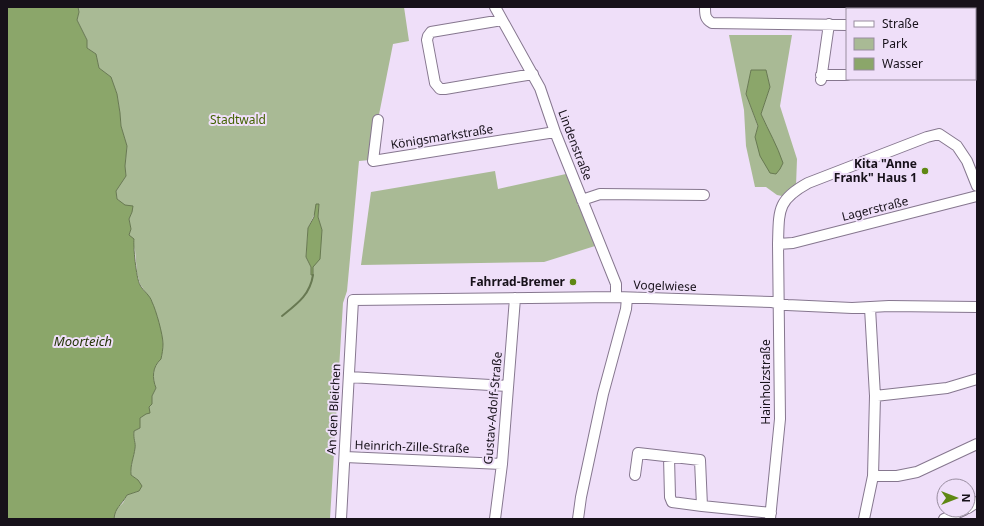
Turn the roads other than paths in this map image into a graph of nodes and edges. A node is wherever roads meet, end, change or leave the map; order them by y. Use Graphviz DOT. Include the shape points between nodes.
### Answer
graph roads {
  1 [pos="495,7"];
  2 [pos="705,7"];
  3 [pos="502,20"];
  4 [pos="829,24"];
  5 [pos="846,24"];
  6 [pos="533,74"];
  7 [pos="846,74"];
  8 [pos="378,120"];
  9 [pos="555,132"];
  10 [pos="977,186"];
  11 [pos="704,195"];
  12 [pos="977,196"];
  13 [pos="582,200"];
  14 [pos="778,244"];
  15 [pos="616,297"];
  16 [pos="516,298"];
  17 [pos="627,298"];
  18 [pos="353,300"];
  19 [pos="779,303"];
  20 [pos="977,306"];
  21 [pos="870,308"];
  22 [pos="349,377"];
  23 [pos="977,379"];
  24 [pos="508,386"];
  25 [pos="875,396"];
  26 [pos="977,444"];
  27 [pos="345,457"];
  28 [pos="669,458"];
  29 [pos="502,464"];
  30 [pos="636,475"];
  31 [pos="872,476"];
  32 [pos="702,506"];
  33 [pos="771,516"];
  34 [pos="341,519"];
  35 [pos="495,519"];
  36 [pos="578,519"];
  37 [pos="864,519"];
  1 -- 3 [label="street, Lindenstraße"];
  2 -- 4 [label="street" via="705,17 712,23"];
  3 -- 6 [label="street, Lindenstraße"];
  3 -- 6 [label="street" via="431,32 428,40 435,83 440,89 445,89"];
  4 -- 5 [label="street"];
  4 -- 7 [label="street" via="821,77"];
  6 -- 9 [label="street, Lindenstraße"];
  8 -- 9 [label="street, Königsmarkstraße" via="373,161"];
  9 -- 13 [label="street, Lindenstraße"];
  10 -- 14 [label="street, Hainholzstraße" via="967,161 957,146 939,134 927,137 816,180 792,193 781,208"];
  11 -- 13 [label="street" via="600,194"];
  12 -- 14 [label="street, Lagerstraße" via="793,243"];
  13 -- 15 [label="street, Lindenstraße" via="616,284"];
  14 -- 19 [label="street, Hainholzstraße"];
  15 -- 16 [label="street, Vogelwiese"];
  15 -- 17 [label="street, Vogelwiese"];
  16 -- 18 [label="street, Vogelwiese"];
  16 -- 24 [label="street, Gustav-Adolf-Straße"];
  17 -- 19 [label="street, Vogelwiese"];
  17 -- 36 [label="street" via="603,394"];
  18 -- 22 [label="street, An den Bleichen"];
  19 -- 21 [label="street, Vogelwiese"];
  19 -- 33 [label="street, Hainholzstraße" via="780,419"];
  20 -- 21 [label="street, Vogelwiese"];
  21 -- 25 [label="street"];
  22 -- 24 [label="street"];
  22 -- 27 [label="street, An den Bleichen"];
  23 -- 25 [label="street" via="947,388"];
  24 -- 29 [label="street, Gustav-Adolf-Straße"];
  25 -- 31 [label="street"];
  26 -- 31 [label="street" via="918,472 897,476"];
  27 -- 29 [label="street, Heinrich-Zille-Straße"];
  27 -- 34 [label="street, An den Bleichen"];
  28 -- 30 [label="street" via="638,453"];
  28 -- 32 [label="street" via="672,502"];
  28 -- 32 [label="street" via="700,460"];
  29 -- 35 [label="street, Gustav-Adolf-Straße"];
  31 -- 37 [label="street"];
  32 -- 33 [label="street"];
}
